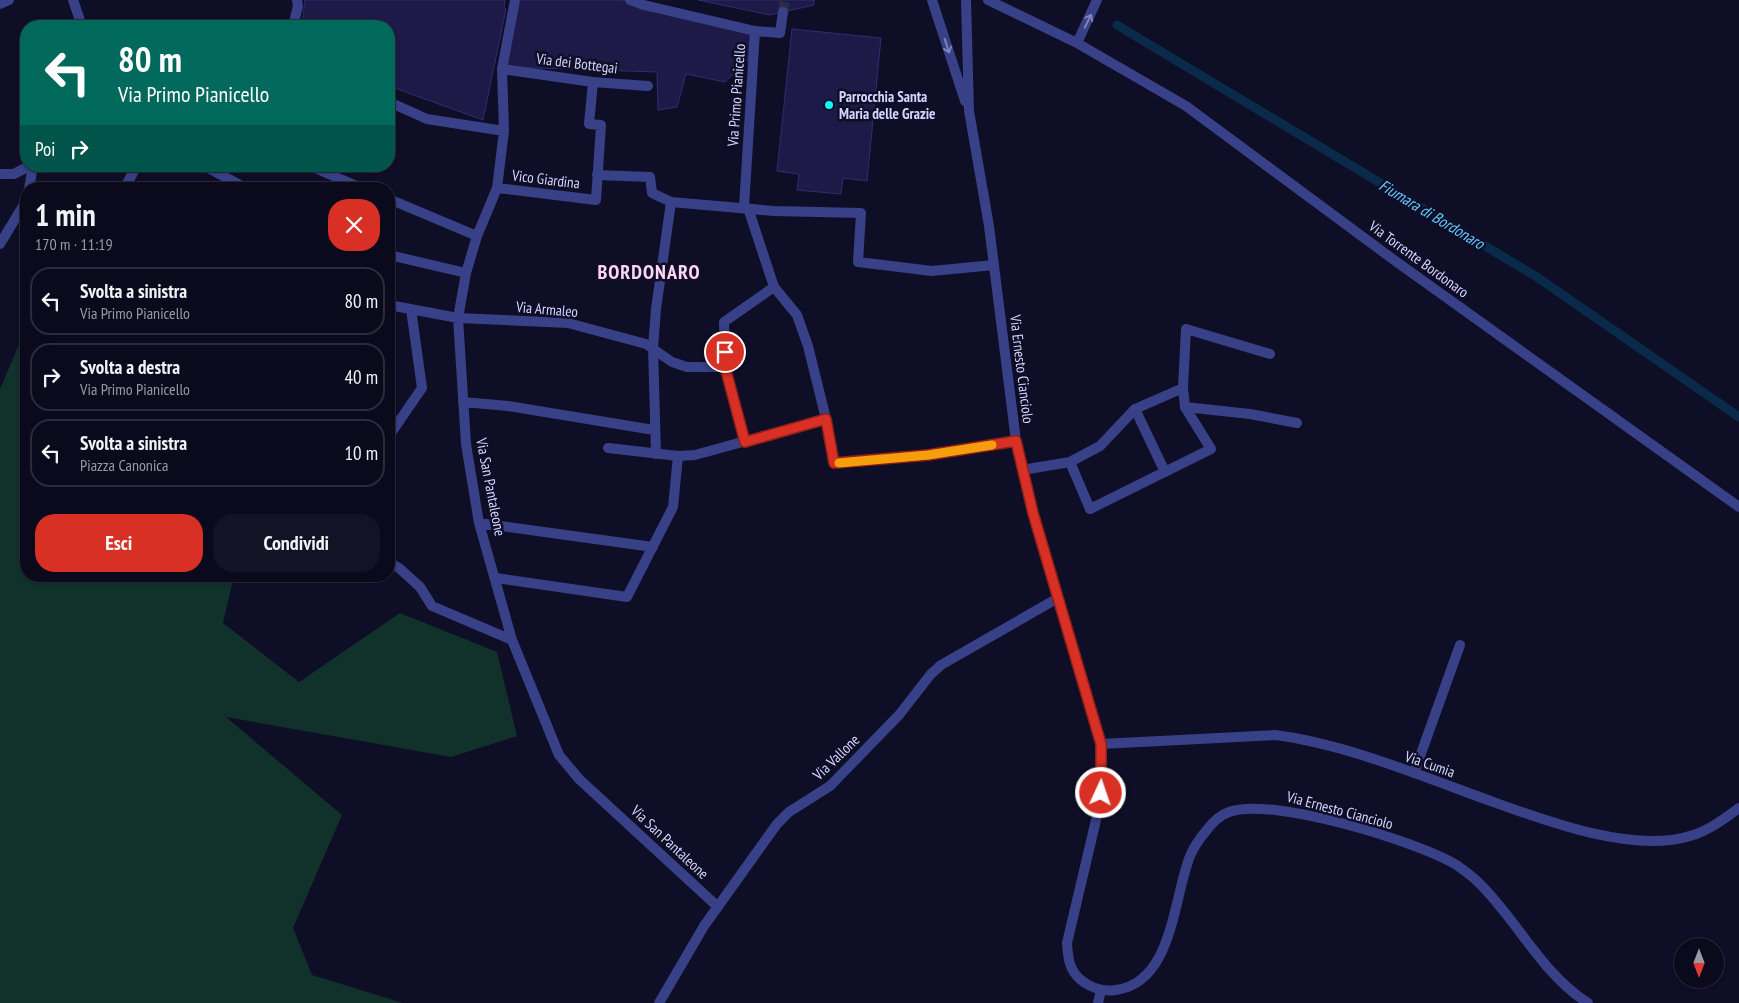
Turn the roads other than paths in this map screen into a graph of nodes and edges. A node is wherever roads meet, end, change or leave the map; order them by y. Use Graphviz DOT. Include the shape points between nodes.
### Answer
graph roads {
  1 [pos="9,0"];
  2 [pos="73,0"];
  3 [pos="296,0"];
  4 [pos="515,0"];
  5 [pos="630,0"];
  6 [pos="932,0"];
  7 [pos="966,0"];
  8 [pos="988,0"];
  9 [pos="1097,0"];
  10 [pos="0,4"];
  11 [pos="783,12"];
  12 [pos="80,20"];
  13 [pos="294,20"];
  14 [pos="755,31"];
  15 [pos="1077,43"];
  16 [pos="502,69"];
  17 [pos="593,82"];
  18 [pos="648,86"];
  19 [pos="395,105"];
  20 [pos="969,112"];
  21 [pos="504,131"];
  22 [pos="20,171"];
  23 [pos="216,172"];
  24 [pos="324,172"];
  25 [pos="0,174"];
  26 [pos="597,175"];
  27 [pos="234,182"];
  28 [pos="348,182"];
  29 [pos="497,188"];
  30 [pos="395,202"];
  31 [pos="671,202"];
  32 [pos="746,207"];
  33 [pos="20,211"];
  34 [pos="477,236"];
  35 [pos="0,244"];
  36 [pos="395,256"];
  37 [pos="994,265"];
  38 [pos="466,273"];
  39 [pos="774,287"];
  40 [pos="395,306"];
  41 [pos="411,309"];
  42 [pos="458,318"];
  43 [pos="653,348"];
  44 [pos="1270,354"];
  45 [pos="725,367"];
  46 [pos="1182,388"];
  47 [pos="463,402"];
  48 [pos="1185,407"];
  49 [pos="1135,409"];
  50 [pos="826,419"];
  51 [pos="1297,423"];
  52 [pos="395,427"];
  53 [pos="654,430"];
  54 [pos="1016,441"];
  55 [pos="745,442"];
  56 [pos="608,448"];
  57 [pos="656,454"];
  58 [pos="678,456"];
  59 [pos="1070,462"];
  60 [pos="1022,470"];
  61 [pos="1165,472"];
  62 [pos="1739,507"];
  63 [pos="479,523"];
  64 [pos="653,547"];
  65 [pos="395,566"];
  66 [pos="496,578"];
  67 [pos="1058,598"];
  68 [pos="512,640"];
  69 [pos="1460,644"];
  70 [pos="1101,744"];
  71 [pos="1414,773"];
  72 [pos="1739,808"];
  73 [pos="718,906"];
  74 [pos="1101,990"];
  75 [pos="659,1003"];
  76 [pos="1098,1003"];
  77 [pos="1588,1003"];
  1 -- 10 [label="street"];
  2 -- 12 [label="street"];
  3 -- 13 [label="street"];
  4 -- 16 [label="street, Via San Pantaleone"];
  5 -- 14 [label="street"];
  6 -- 20 [label="street, one-way"];
  7 -- 20 [label="street"];
  8 -- 15 [label="street, Via Torrente Bordonaro"];
  15 -- 9 [label="street, one-way"];
  11 -- 14 [label="street, Via Primo Pianicello" via="780,33"];
  14 -- 32 [label="street, Via Primo Pianicello"];
  15 -- 62 [label="street, Via Torrente Bordonaro" via="1186,106 1394,260"];
  16 -- 17 [label="street, Via dei Bottegai"];
  16 -- 21 [label="street, Via San Pantaleone"];
  17 -- 18 [label="street, Via dei Bottegai"];
  17 -- 26 [label="street" via="590,124 601,125"];
  19 -- 21 [label="street" via="427,119"];
  20 -- 37 [label="street, Via Ernesto Cianciolo"];
  21 -- 29 [label="street, Via San Pantaleone"];
  22 -- 25 [label="street"];
  23 -- 27 [label="street"];
  24 -- 28 [label="street"];
  26 -- 29 [label="street, Vico Giardina" via="596,200"];
  26 -- 31 [label="street" via="650,177 652,193"];
  29 -- 34 [label="street, Via San Pantaleone"];
  30 -- 34 [label="street"];
  31 -- 32 [label="street"];
  31 -- 43 [label="street"];
  32 -- 37 [label="street" via="774,211 861,213 858,262 932,271"];
  32 -- 39 [label="street, Via Primo Pianicello"];
  33 -- 35 [label="street"];
  34 -- 38 [label="street, Via San Pantaleone"];
  36 -- 38 [label="street"];
  37 -- 54 [label="street, Via Ernesto Cianciolo"];
  38 -- 42 [label="street, Via San Pantaleone"];
  39 -- 45 [label="street" via="724,322"];
  39 -- 50 [label="street, Via Primo Pianicello" via="797,316"];
  40 -- 41 [label="street, Via Armaleo"];
  41 -- 42 [label="street, Via Armaleo"];
  41 -- 52 [label="street" via="422,388"];
  42 -- 43 [label="street, Via Armaleo" via="568,323"];
  42 -- 47 [label="street, Via San Pantaleone"];
  43 -- 45 [label="street, Via Armaleo" via="672,362 687,367"];
  43 -- 53 [label="street"];
  44 -- 46 [label="street" via="1186,329"];
  45 -- 55 [label="street"];
  46 -- 48 [label="street"];
  46 -- 49 [label="street"];
  47 -- 53 [label="street" via="508,406"];
  47 -- 63 [label="street, Via San Pantaleone" via="466,444"];
  48 -- 51 [label="street"];
  48 -- 61 [label="street" via="1211,449"];
  49 -- 59 [label="street" via="1100,446"];
  49 -- 61 [label="street"];
  50 -- 54 [label="street, Via Primo Pianicello" via="834,463 928,455"];
  50 -- 55 [label="street"];
  53 -- 57 [label="street"];
  54 -- 60 [label="street, Via Ernesto Cianciolo"];
  55 -- 58 [label="street"];
  56 -- 57 [label="street"];
  57 -- 58 [label="street"];
  58 -- 64 [label="street" via="673,507"];
  59 -- 60 [label="street"];
  59 -- 61 [label="street" via="1090,509"];
  60 -- 67 [label="street, Via Ernesto Cianciolo"];
  63 -- 64 [label="street"];
  63 -- 66 [label="street, Via San Pantaleone"];
  64 -- 66 [label="street" via="627,597"];
  65 -- 68 [label="street" via="420,586 432,606"];
  66 -- 68 [label="street, Via San Pantaleone"];
  67 -- 70 [label="street, Via Ernesto Cianciolo"];
  67 -- 73 [label="street, Via Vallone" via="941,665 931,674 899,715 830,786 789,812 777,824"];
  68 -- 73 [label="street, Via San Pantaleone" via="558,755 579,779"];
  69 -- 71 [label="street"];
  70 -- 71 [label="street, Via Cumia" via="1275,735 1322,744"];
  70 -- 74 [label="street, Via Ernesto Cianciolo" via="1100,803 1067,943 1068,960 1076,976 1088,986"];
  71 -- 72 [label="street, Via Cumia" via="1553,823 1617,838 1670,840 1690,836 1711,827"];
  73 -- 75 [label="street, Via Vallone"];
  74 -- 76 [label="street"];
  74 -- 77 [label="street, Via Ernesto Cianciolo" via="1126,989 1152,969 1162,954 1190,855 1213,823 1229,812 1269,808 1330,820 1395,840 1458,866 1479,883 1562,982"];
}
